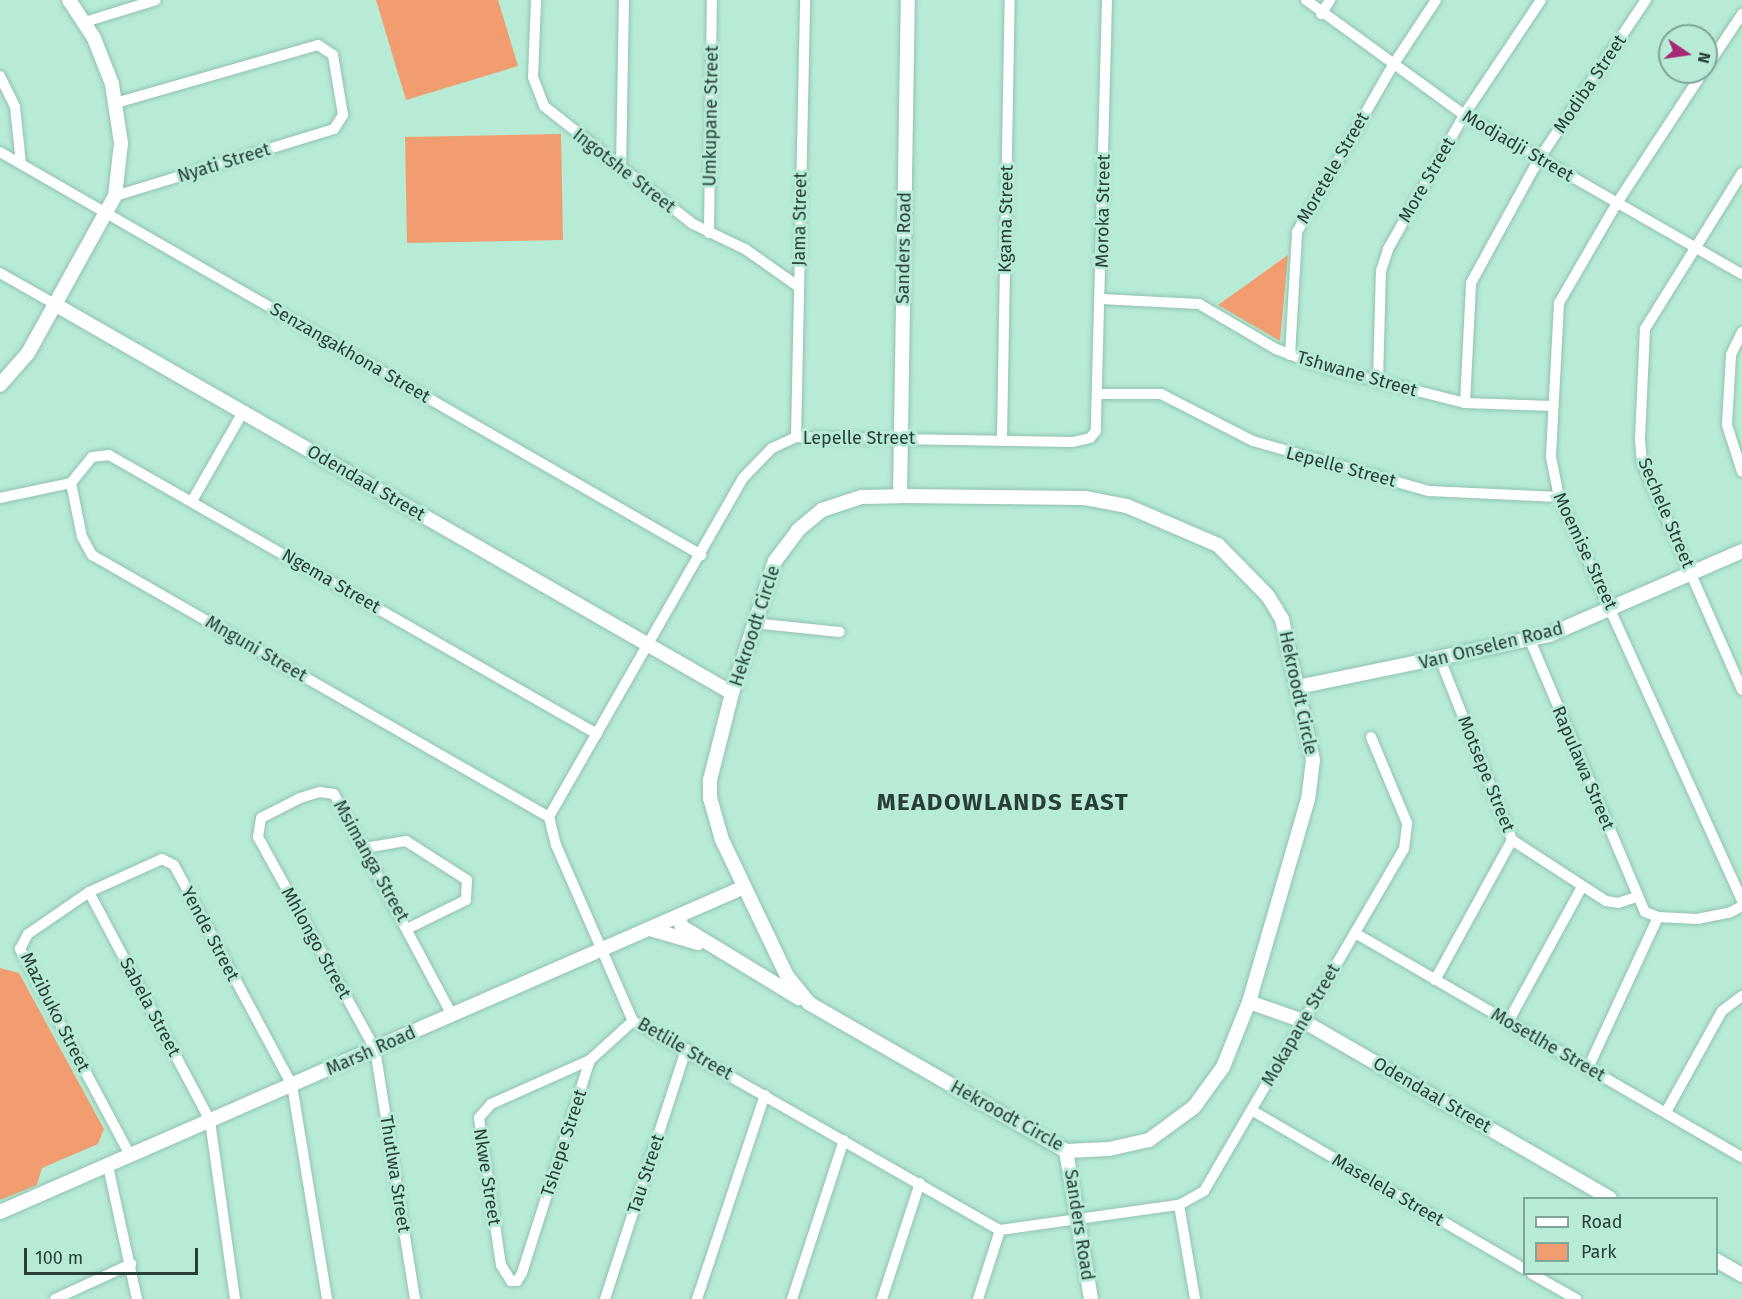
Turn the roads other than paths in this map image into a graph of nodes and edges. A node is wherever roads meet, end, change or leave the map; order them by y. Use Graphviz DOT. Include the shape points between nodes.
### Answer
graph roads {
  1 [pos="69,0"];
  2 [pos="156,0"];
  3 [pos="536,0"];
  4 [pos="624,0"];
  5 [pos="712,0"];
  6 [pos="805,0"];
  7 [pos="908,0"];
  8 [pos="1010,0"];
  9 [pos="1107,0"];
  10 [pos="1306,0"];
  11 [pos="1330,0"];
  12 [pos="1436,0"];
  13 [pos="1541,0"];
  14 [pos="1646,0"];
  15 [pos="1321,14"];
  16 [pos="1742,14"];
  17 [pos="85,22"];
  18 [pos="1718,50"];
  19 [pos="1393,64"];
  20 [pos="0,76"];
  21 [pos="1696,84"];
  22 [pos="116,103"];
  23 [pos="1464,115"];
  24 [pos="0,152"];
  25 [pos="1539,159"];
  26 [pos="21,164"];
  27 [pos="621,169"];
  28 [pos="1742,173"];
  29 [pos="115,196"];
  30 [pos="1617,203"];
  31 [pos="108,214"];
  32 [pos="710,233"];
  33 [pos="1693,246"];
  34 [pos="0,273"];
  35 [pos="1742,274"];
  36 [pos="799,287"];
  37 [pos="1101,299"];
  38 [pos="56,305"];
  39 [pos="1742,332"];
  40 [pos="1290,355"];
  41 [pos="1378,382"];
  42 [pos="0,385"];
  43 [pos="1098,394"];
  44 [pos="1465,403"];
  45 [pos="1552,406"];
  46 [pos="243,412"];
  47 [pos="1099,422"];
  48 [pos="796,437"];
  49 [pos="901,438"];
  50 [pos="1002,438"];
  51 [pos="1742,472"];
  52 [pos="71,483"];
  53 [pos="900,496"];
  54 [pos="1559,497"];
  55 [pos="0,498"];
  56 [pos="192,501"];
  57 [pos="1742,551"];
  58 [pos="700,555"];
  59 [pos="1692,574"];
  60 [pos="1612,608"];
  61 [pos="753,623"];
  62 [pos="840,632"];
  63 [pos="1530,640"];
  64 [pos="648,645"];
  65 [pos="1440,659"];
  66 [pos="1298,687"];
  67 [pos="1742,690"];
  68 [pos="732,693"];
  69 [pos="597,734"];
  70 [pos="1371,737"];
  71 [pos="549,817"];
  72 [pos="258,837"];
  73 [pos="1512,840"];
  74 [pos="365,848"];
  75 [pos="1582,887"];
  76 [pos="742,888"];
  77 [pos="89,892"];
  78 [pos="1637,897"];
  79 [pos="1742,901"];
  80 [pos="1742,906"];
  81 [pos="678,917"];
  82 [pos="1658,917"];
  83 [pos="409,928"];
  84 [pos="650,929"];
  85 [pos="1355,933"];
  86 [pos="717,948"];
  87 [pos="601,952"];
  88 [pos="1435,980"];
  89 [pos="1742,996"];
  90 [pos="1249,1002"];
  91 [pos="809,1003"];
  92 [pos="452,1015"];
  93 [pos="633,1021"];
  94 [pos="1303,1021"];
  95 [pos="1508,1022"];
  96 [pos="375,1049"];
  97 [pos="686,1049"];
  98 [pos="590,1060"];
  99 [pos="1588,1068"];
  100 [pos="292,1085"];
  101 [pos="765,1095"];
  102 [pos="1252,1111"];
  103 [pos="1666,1112"];
  104 [pos="210,1121"];
  105 [pos="844,1140"];
  106 [pos="1066,1151"];
  107 [pos="130,1155"];
  108 [pos="1742,1157"];
  109 [pos="108,1166"];
  110 [pos="920,1183"];
  111 [pos="1608,1197"];
  112 [pos="1179,1205"];
  113 [pos="0,1212"];
  114 [pos="1078,1218"];
  115 [pos="1000,1230"];
  116 [pos="1718,1261"];
  117 [pos="131,1264"];
  118 [pos="1523,1268"];
  119 [pos="1534,1275"];
  120 [pos="1742,1275"];
  121 [pos="517,1281"];
  122 [pos="55,1299"];
  123 [pos="137,1299"];
  124 [pos="235,1299"];
  125 [pos="327,1299"];
  126 [pos="415,1299"];
  127 [pos="605,1299"];
  128 [pos="697,1299"];
  129 [pos="792,1299"];
  130 [pos="882,1299"];
  131 [pos="978,1299"];
  132 [pos="1091,1299"];
  133 [pos="1195,1299"];
  134 [pos="1576,1299"];
  1 -- 17 [label="street"];
  2 -- 17 [label="street"];
  3 -- 27 [label="street, Ingotshe Street" via="533,77 538,97"];
  4 -- 27 [label="street"];
  5 -- 32 [label="street, Umkupane Street"];
  6 -- 36 [label="street, Jama Street"];
  7 -- 49 [label="street, Sanders Road"];
  8 -- 50 [label="street, Kgama Street"];
  9 -- 37 [label="street, Moroka Street"];
  10 -- 15 [label="street, Modjadji Street"];
  11 -- 15 [label="street"];
  12 -- 19 [label="street, Moretele Street"];
  13 -- 23 [label="street, More Street"];
  14 -- 25 [label="street, Modiba Street"];
  15 -- 19 [label="street, Modjadji Street"];
  16 -- 18 [label="street, Moemise Street"];
  17 -- 22 [label="street" via="102,53"];
  19 -- 23 [label="street, Modjadji Street"];
  19 -- 40 [label="street, Moretele Street" via="1297,232"];
  20 -- 26 [label="street" via="15,107"];
  21 -- 30 [label="street, Moemise Street"];
  22 -- 29 [label="street" via="121,165"];
  22 -- 29 [label="street, Nyati Street" via="311,46 325,47 333,55 343,115 334,129"];
  23 -- 25 [label="street, Modjadji Street"];
  23 -- 41 [label="street, More Street" via="1384,261"];
  24 -- 26 [label="street, Senzangakhona Street"];
  25 -- 30 [label="street, Modjadji Street"];
  25 -- 44 [label="street, Modiba Street" via="1471,283"];
  26 -- 31 [label="street, Senzangakhona Street"];
  27 -- 32 [label="street, Ingotshe Street"];
  28 -- 33 [label="street, Sechele Street"];
  29 -- 31 [label="street"];
  30 -- 33 [label="street, Modjadji Street"];
  30 -- 45 [label="street, Moemise Street" via="1559,303"];
  31 -- 38 [label="street"];
  31 -- 58 [label="street, Senzangakhona Street"];
  32 -- 36 [label="street, Ingotshe Street" via="745,249"];
  33 -- 35 [label="street, Modjadji Street"];
  33 -- 59 [label="street, Sechele Street" via="1643,336 1640,440 1642,463"];
  34 -- 38 [label="street, Odendaal Street"];
  36 -- 48 [label="street, Jama Street"];
  37 -- 40 [label="street, Tshwane Street" via="1199,304"];
  37 -- 43 [label="street, Moroka Street"];
  38 -- 42 [label="street" via="18,368"];
  38 -- 46 [label="street, Odendaal Street"];
  39 -- 51 [label="street" via="1731,355 1727,425"];
  40 -- 41 [label="street, Tshwane Street"];
  41 -- 44 [label="street, Tshwane Street"];
  43 -- 47 [label="street, Moroka Street"];
  43 -- 54 [label="street, Lepelle Street" via="1161,394 1253,441 1429,491"];
  44 -- 45 [label="street, Tshwane Street"];
  45 -- 54 [label="street, Moemise Street" via="1551,457"];
  46 -- 56 [label="street"];
  46 -- 64 [label="street, Odendaal Street"];
  47 -- 50 [label="street, Lepelle Street" via="1090,438 1082,440"];
  48 -- 49 [label="street, Lepelle Street"];
  48 -- 58 [label="street, Lepelle Street" via="772,448 743,478"];
  49 -- 50 [label="street, Lepelle Street"];
  49 -- 53 [label="street, Sanders Road"];
  52 -- 55 [label="street"];
  52 -- 56 [label="street, Ngema Street" via="86,462 103,454"];
  52 -- 71 [label="street, Mnguni Street" via="82,537 92,555"];
  53 -- 61 [label="street, Hekroodt Circle" via="850,500 810,518 775,561"];
  53 -- 66 [label="street, Hekroodt Circle" via="1101,498 1203,537 1229,553 1276,607 1288,639"];
  54 -- 60 [label="street, Moemise Street"];
  56 -- 69 [label="street, Ngema Street"];
  57 -- 59 [label="street, Van Onselen Road"];
  58 -- 64 [label="street, Lepelle Street"];
  59 -- 60 [label="street, Van Onselen Road"];
  59 -- 67 [label="street, Sechele Street"];
  60 -- 63 [label="street, Van Onselen Road"];
  60 -- 79 [label="street, Moemise Street"];
  61 -- 62 [label="street"];
  61 -- 68 [label="street, Hekroodt Circle"];
  63 -- 65 [label="street, Van Onselen Road"];
  63 -- 78 [label="street, Rapulawa Street"];
  64 -- 68 [label="street, Odendaal Street"];
  64 -- 69 [label="street"];
  65 -- 66 [label="street, Van Onselen Road"];
  65 -- 73 [label="street, Motsepe Street"];
  66 -- 90 [label="street, Hekroodt Circle" via="1312,780"];
  68 -- 76 [label="street, Hekroodt Circle" via="710,780 710,798"];
  69 -- 71 [label="street"];
  70 -- 85 [label="street, Mokapane Street" via="1400,803 1408,833 1404,849"];
  71 -- 87 [label="street, Betlile Street" via="556,845"];
  72 -- 74 [label="street, Msimanga Street" via="257,826 265,815 300,798 328,792 338,799"];
  72 -- 96 [label="street, Mhlongo Street"];
  73 -- 75 [label="street"];
  73 -- 88 [label="street, Motsepe Street"];
  74 -- 83 [label="street, Msimanga Street"];
  74 -- 83 [label="street" via="406,841 467,880 466,900"];
  75 -- 78 [label="street" via="1606,901 1618,903"];
  75 -- 95 [label="street"];
  76 -- 81 [label="street, Marsh Road"];
  76 -- 91 [label="street, Hekroodt Circle" via="787,976"];
  77 -- 100 [label="street, Yende Street" via="154,860 172,863"];
  77 -- 104 [label="street, Sabela Street"];
  77 -- 107 [label="street, Mazibuko Street" via="28,934 21,954"];
  78 -- 82 [label="street" via="1645,912"];
  80 -- 82 [label="street" via="1729,914 1706,918"];
  81 -- 84 [label="street, Marsh Road"];
  81 -- 86 [label="street" via="682,927"];
  82 -- 99 [label="street"];
  83 -- 92 [label="street, Msimanga Street"];
  84 -- 86 [label="street"];
  84 -- 87 [label="street, Marsh Road"];
  85 -- 88 [label="street, Mosetlhe Street"];
  85 -- 94 [label="street, Mokapane Street"];
  86 -- 91 [label="street"];
  87 -- 92 [label="street, Marsh Road"];
  87 -- 93 [label="street, Betlile Street"];
  88 -- 95 [label="street, Mosetlhe Street"];
  89 -- 103 [label="street" via="1722,1011"];
  90 -- 94 [label="street, Odendaal Street"];
  90 -- 106 [label="street, Hekroodt Circle" via="1223,1067 1194,1107 1173,1126 1149,1140 1130,1145"];
  91 -- 106 [label="street, Hekroodt Circle"];
  92 -- 96 [label="street, Marsh Road"];
  93 -- 97 [label="street, Betlile Street"];
  93 -- 98 [label="street, Tshepe Street"];
  94 -- 102 [label="street, Mokapane Street"];
  94 -- 111 [label="street, Odendaal Street"];
  95 -- 99 [label="street, Mosetlhe Street"];
  96 -- 100 [label="street, Marsh Road"];
  96 -- 126 [label="street, Thutlwa Street"];
  97 -- 101 [label="street, Betlile Street"];
  97 -- 127 [label="street, Tau Street"];
  98 -- 121 [label="street, Tshepe Street"];
  98 -- 121 [label="street, Nkwe Street" via="491,1104 478,1118 501,1265 508,1278"];
  99 -- 103 [label="street, Mosetlhe Street"];
  100 -- 104 [label="street, Marsh Road"];
  100 -- 125 [label="street"];
  101 -- 105 [label="street, Betlile Street"];
  101 -- 128 [label="street"];
  102 -- 112 [label="street, Mokapane Street" via="1204,1191"];
  102 -- 118 [label="street, Maselela Street"];
  103 -- 108 [label="street, Mosetlhe Street"];
  104 -- 107 [label="street, Marsh Road"];
  104 -- 124 [label="street, Sabela Street"];
  105 -- 110 [label="street, Betlile Street"];
  105 -- 129 [label="street"];
  106 -- 114 [label="street, Sanders Road"];
  107 -- 109 [label="street, Marsh Road"];
  109 -- 113 [label="street, Marsh Road"];
  109 -- 117 [label="street"];
  110 -- 115 [label="street, Betlile Street"];
  110 -- 130 [label="street"];
  112 -- 114 [label="street, Mokapane Street"];
  112 -- 133 [label="street"];
  114 -- 115 [label="street"];
  114 -- 132 [label="street, Sanders Road"];
  115 -- 131 [label="street"];
  116 -- 120 [label="street"];
  117 -- 122 [label="street"];
  117 -- 123 [label="street"];
  119 -- 134 [label="street"];
}
